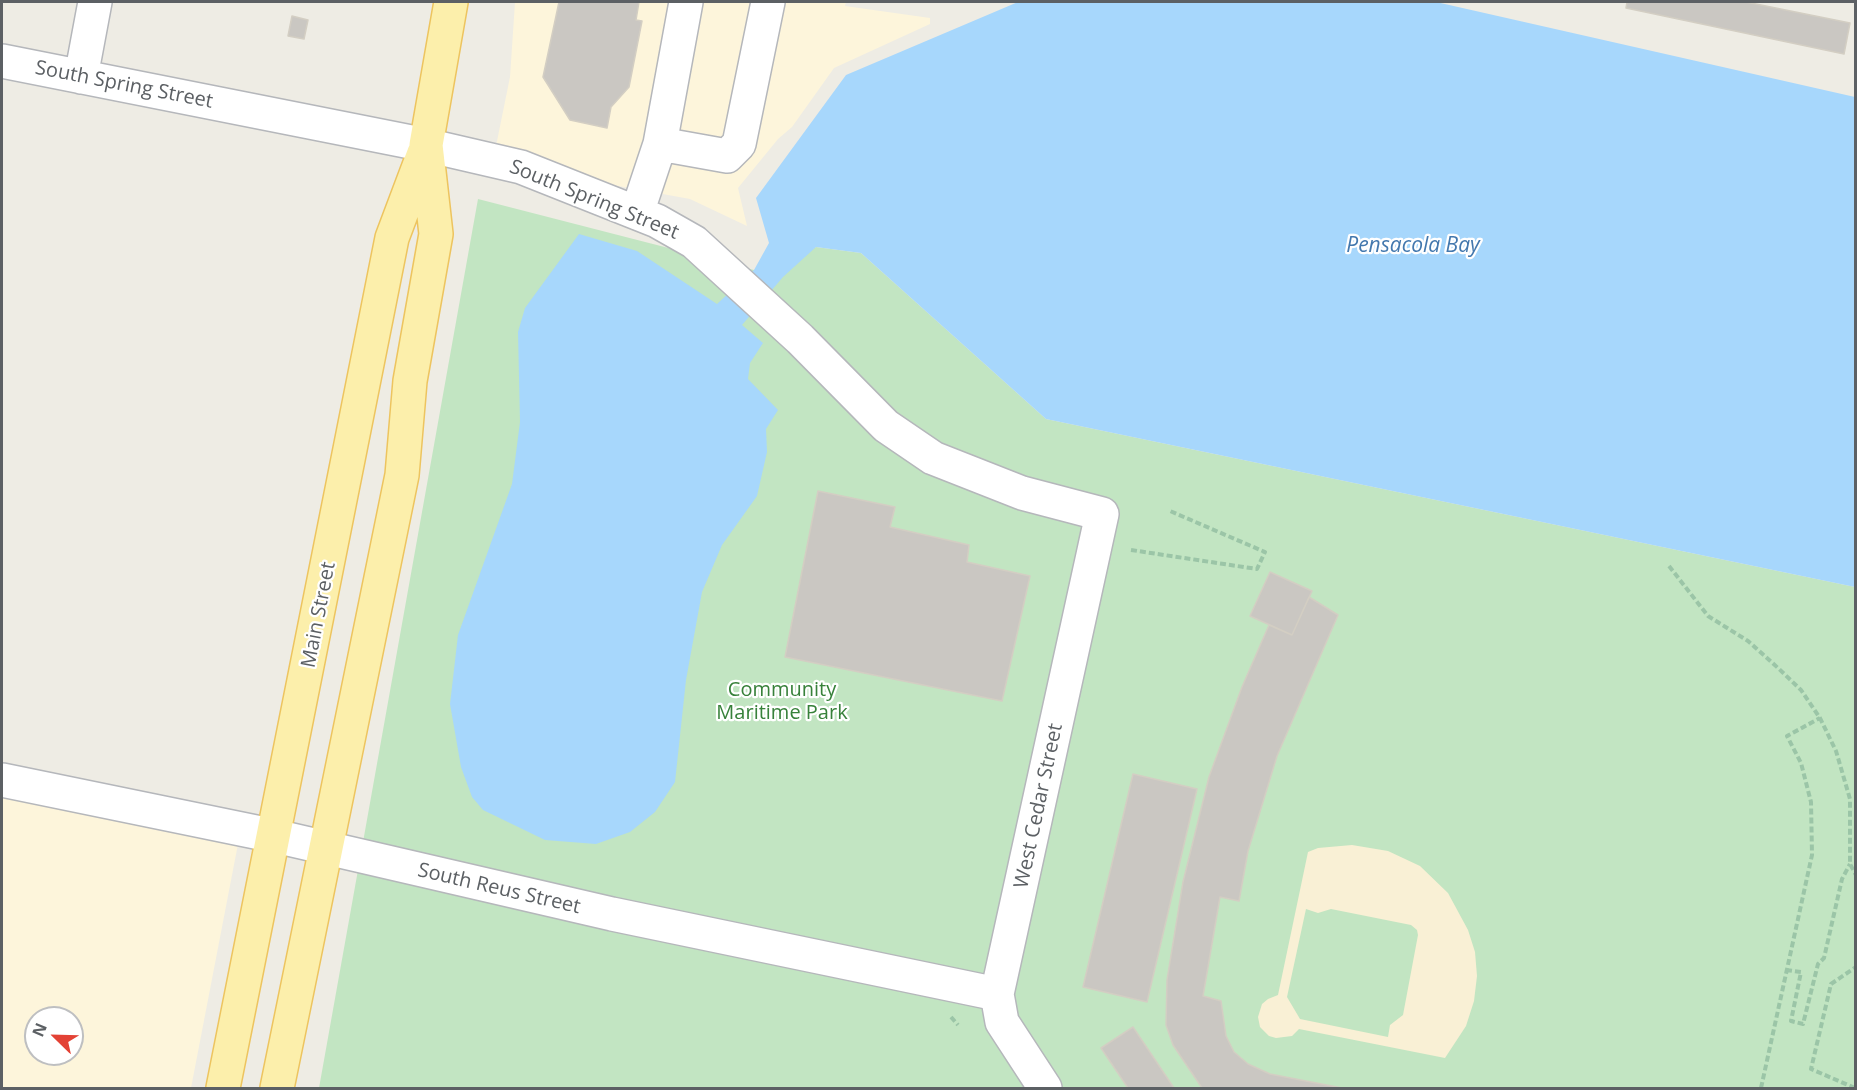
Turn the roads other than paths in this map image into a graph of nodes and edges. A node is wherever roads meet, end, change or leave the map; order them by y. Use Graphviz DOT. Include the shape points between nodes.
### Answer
graph roads {
  1 [pos="95,2"];
  2 [pos="450,2"];
  3 [pos="686,2"];
  4 [pos="768,2"];
  5 [pos="2,61"];
  6 [pos="81,77"];
  7 [pos="660,144"];
  8 [pos="426,145"];
  9 [pos="637,213"];
  10 [pos="1102,514"];
  11 [pos="2,780"];
  12 [pos="275,836"];
  13 [pos="326,849"];
  14 [pos="997,994"];
  15 [pos="223,1089"];
  16 [pos="277,1089"];
  17 [pos="1045,1089"];
  1 -- 6 [label="street"];
  2 -- 8 [label="main road"];
  3 -- 7 [label="street"];
  4 -- 7 [label="street" via="739,144 727,156"];
  5 -- 6 [label="street, South Spring Street"];
  6 -- 8 [label="street, South Spring Street"];
  7 -- 9 [label="street"];
  8 -- 9 [label="street, South Spring Street" via="521,167"];
  8 -- 12 [label="main road, Main Street" via="392,238"];
  8 -- 13 [label="main road" via="436,234 410,381 402,475"];
  9 -- 10 [label="street, South Spring Street" via="694,242 800,339 886,426 933,458 1022,493"];
  10 -- 14 [label="street, West Cedar Street"];
  11 -- 12 [label="street, South Reus Street"];
  12 -- 13 [label="street, South Reus Street"];
  12 -- 15 [label="main road, Main Street"];
  13 -- 14 [label="street, South Reus Street" via="612,914"];
  13 -- 16 [label="main road"];
  14 -- 17 [label="street, West Cedar Street" via="1002,1022"];
}
